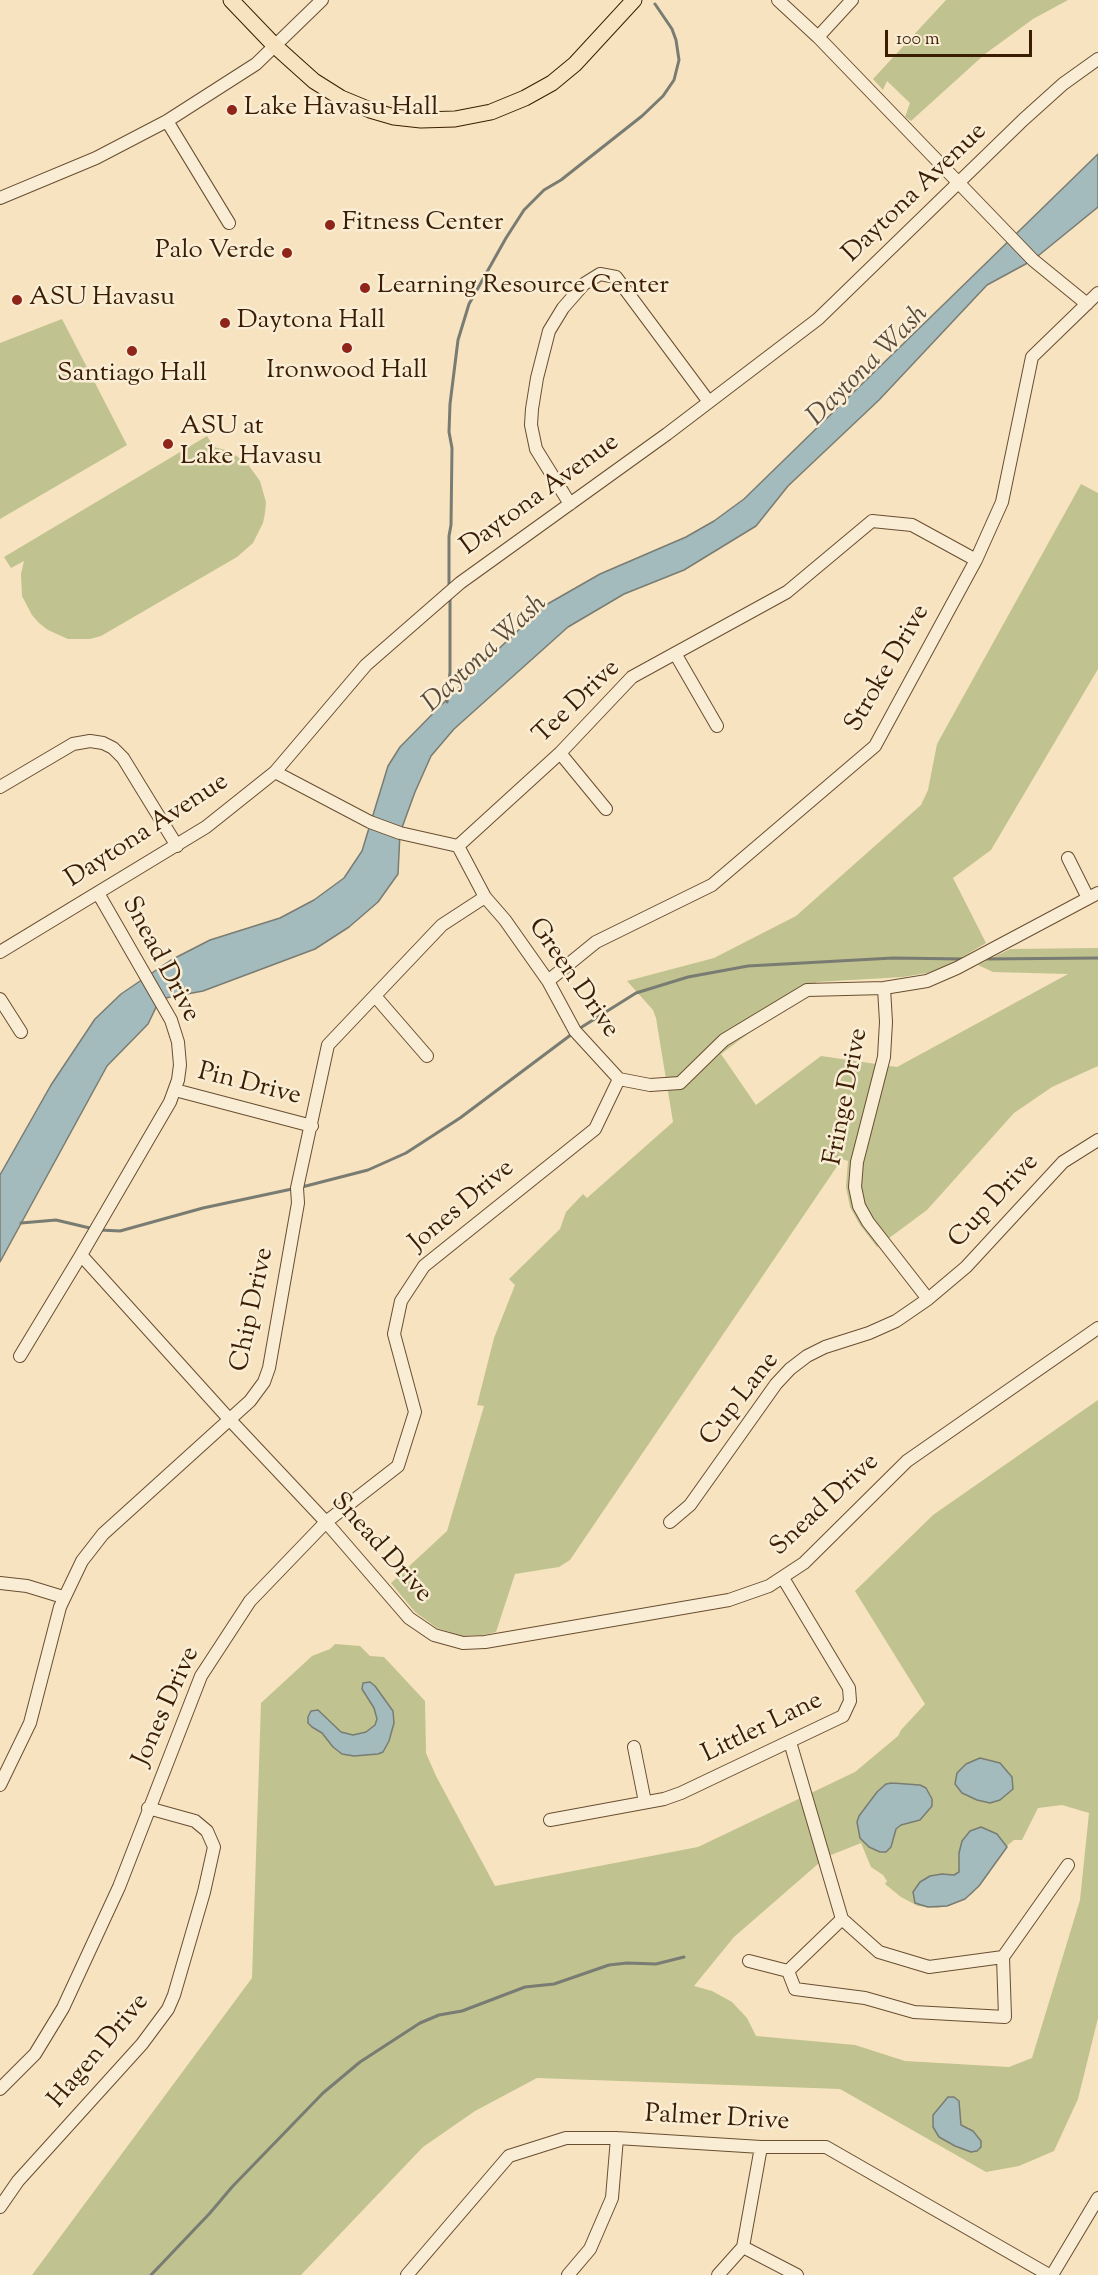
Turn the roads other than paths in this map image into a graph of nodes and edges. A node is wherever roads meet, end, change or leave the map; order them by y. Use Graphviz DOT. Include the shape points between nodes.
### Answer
graph roads {
  1 [pos="231,0"];
  2 [pos="322,0"];
  3 [pos="634,0"];
  4 [pos="778,0"];
  5 [pos="852,0"];
  6 [pos="818,37"];
  7 [pos="275,46"];
  8 [pos="1098,59"];
  9 [pos="167,121"];
  10 [pos="959,184"];
  11 [pos="0,198"];
  12 [pos="229,223"];
  13 [pos="1098,293"];
  14 [pos="1087,304"];
  15 [pos="709,402"];
  16 [pos="570,504"];
  17 [pos="976,560"];
  18 [pos="676,655"];
  19 [pos="717,726"];
  20 [pos="560,753"];
  21 [pos="275,772"];
  22 [pos="0,787"];
  23 [pos="606,809"];
  24 [pos="177,846"];
  25 [pos="458,846"];
  26 [pos="1068,858"];
  27 [pos="98,893"];
  28 [pos="1093,896"];
  29 [pos="485,897"];
  30 [pos="0,952"];
  31 [pos="548,981"];
  32 [pos="884,988"];
  33 [pos="375,996"];
  34 [pos="0,999"];
  35 [pos="21,1032"];
  36 [pos="427,1056"];
  37 [pos="619,1080"];
  38 [pos="175,1090"];
  39 [pos="312,1126"];
  40 [pos="1098,1140"];
  41 [pos="81,1255"];
  42 [pos="928,1299"];
  43 [pos="1098,1328"];
  44 [pos="20,1356"];
  45 [pos="230,1420"];
  46 [pos="326,1522"];
  47 [pos="670,1522"];
  48 [pos="783,1578"];
  49 [pos="0,1583"];
  50 [pos="63,1598"];
  51 [pos="790,1742"];
  52 [pos="634,1747"];
  53 [pos="0,1785"];
  54 [pos="645,1802"];
  55 [pos="148,1808"];
  56 [pos="550,1820"];
  57 [pos="1068,1865"];
  58 [pos="842,1920"];
  59 [pos="1003,1957"];
  60 [pos="749,1961"];
  61 [pos="788,1971"];
  62 [pos="0,2089"];
  63 [pos="617,2138"];
  64 [pos="761,2147"];
  65 [pos="1098,2198"];
  66 [pos="0,2207"];
  67 [pos="743,2247"];
  68 [pos="407,2275"];
  69 [pos="568,2275"];
  70 [pos="718,2275"];
  71 [pos="797,2275"];
  72 [pos="1050,2275"];
  1 -- 7 [label="main road"];
  2 -- 7 [label="street"];
  3 -- 7 [label="main road" via="575,64 552,83 491,112 455,119 394,117 341,98 314,81"];
  4 -- 6 [label="street"];
  5 -- 6 [label="street"];
  6 -- 10 [label="street"];
  7 -- 9 [label="street" via="256,64"];
  8 -- 10 [label="street, Daytona Avenue" via="1063,84"];
  9 -- 11 [label="street" via="96,158"];
  9 -- 12 [label="street"];
  10 -- 14 [label="street" via="1033,260"];
  10 -- 15 [label="street, Daytona Avenue" via="818,319"];
  13 -- 14 [label="street, Stroke Drive"];
  14 -- 17 [label="street, Stroke Drive" via="1032,357 1002,502"];
  15 -- 16 [label="street, Daytona Avenue"];
  15 -- 16 [label="street" via="616,277 600,274 584,284 549,331 532,409 536,449"];
  16 -- 21 [label="street, Daytona Avenue" via="460,583 366,665"];
  17 -- 18 [label="street, Tee Drive" via="912,525 872,521 787,592"];
  17 -- 31 [label="street, Stroke Drive" via="875,746 712,885 596,942"];
  18 -- 19 [label="street"];
  18 -- 20 [label="street, Tee Drive" via="632,678"];
  20 -- 23 [label="street"];
  20 -- 25 [label="street, Tee Drive"];
  21 -- 24 [label="street, Daytona Avenue"];
  21 -- 25 [label="street" via="370,822"];
  22 -- 24 [label="street" via="73,744 104,743 123,758"];
  24 -- 27 [label="street, Daytona Avenue"];
  25 -- 29 [label="street, Green Drive"];
  26 -- 28 [label="street"];
  27 -- 30 [label="street, Daytona Avenue"];
  27 -- 38 [label="street, Snead Drive" via="174,1027 180,1057"];
  28 -- 32 [label="street" via="957,968 927,981"];
  29 -- 31 [label="street, Green Drive"];
  29 -- 33 [label="street, Chip Drive" via="442,925"];
  31 -- 37 [label="street, Green Drive" via="575,1031"];
  32 -- 37 [label="street" via="807,990 724,1040 680,1083 650,1085"];
  32 -- 42 [label="street, Fringe Drive" via="884,1058 857,1162 855,1187 868,1222"];
  33 -- 36 [label="street"];
  33 -- 39 [label="street, Chip Drive" via="328,1045"];
  34 -- 35 [label="street"];
  37 -- 46 [label="street, Jones Drive" via="595,1129 424,1266 401,1301 394,1334 415,1412 398,1466"];
  38 -- 39 [label="street, Pin Drive"];
  38 -- 41 [label="street, Snead Drive"];
  39 -- 45 [label="street, Chip Drive" via="297,1188 298,1203 269,1368 259,1390"];
  40 -- 42 [label="street, Cup Drive" via="1063,1162 966,1267"];
  41 -- 44 [label="street"];
  41 -- 45 [label="street, Snead Drive"];
  42 -- 47 [label="street, Cup Lane" via="896,1321 825,1347 790,1369 690,1505"];
  43 -- 48 [label="street, Snead Drive" via="907,1461 810,1558"];
  45 -- 46 [label="street, Snead Drive"];
  45 -- 50 [label="street, Chip Drive" via="103,1534 82,1561"];
  46 -- 48 [label="street, Snead Drive" via="414,1623 441,1638 463,1643 729,1600"];
  46 -- 55 [label="street, Jones Drive" via="250,1600 201,1676"];
  48 -- 51 [label="street, Littler Lane" via="847,1683 851,1697 840,1719"];
  49 -- 50 [label="street" via="27,1586"];
  50 -- 53 [label="street, Chip Drive" via="30,1723"];
  51 -- 54 [label="street, Littler Lane" via="681,1793"];
  51 -- 58 [label="street"];
  52 -- 54 [label="street"];
  54 -- 56 [label="street, Littler Lane"];
  55 -- 62 [label="street, Jones Drive" via="119,1887 63,2008 35,2054"];
  55 -- 66 [label="street, Hagen Drive" via="195,1821 207,1831 214,1846 174,1995 142,2044 18,2181"];
  57 -- 59 [label="street"];
  58 -- 59 [label="street" via="879,1952 929,1967"];
  58 -- 61 [label="street"];
  59 -- 61 [label="street" via="1005,2017 914,2012 865,1998 795,1989"];
  60 -- 61 [label="street"];
  63 -- 64 [label="street, Palmer Drive"];
  63 -- 68 [label="street, Palmer Drive" via="566,2138 509,2156"];
  63 -- 69 [label="street" via="612,2198 590,2250"];
  64 -- 67 [label="street"];
  64 -- 72 [label="street, Palmer Drive" via="826,2147"];
  65 -- 72 [label="street"];
  67 -- 70 [label="street"];
  67 -- 71 [label="street"];
}
